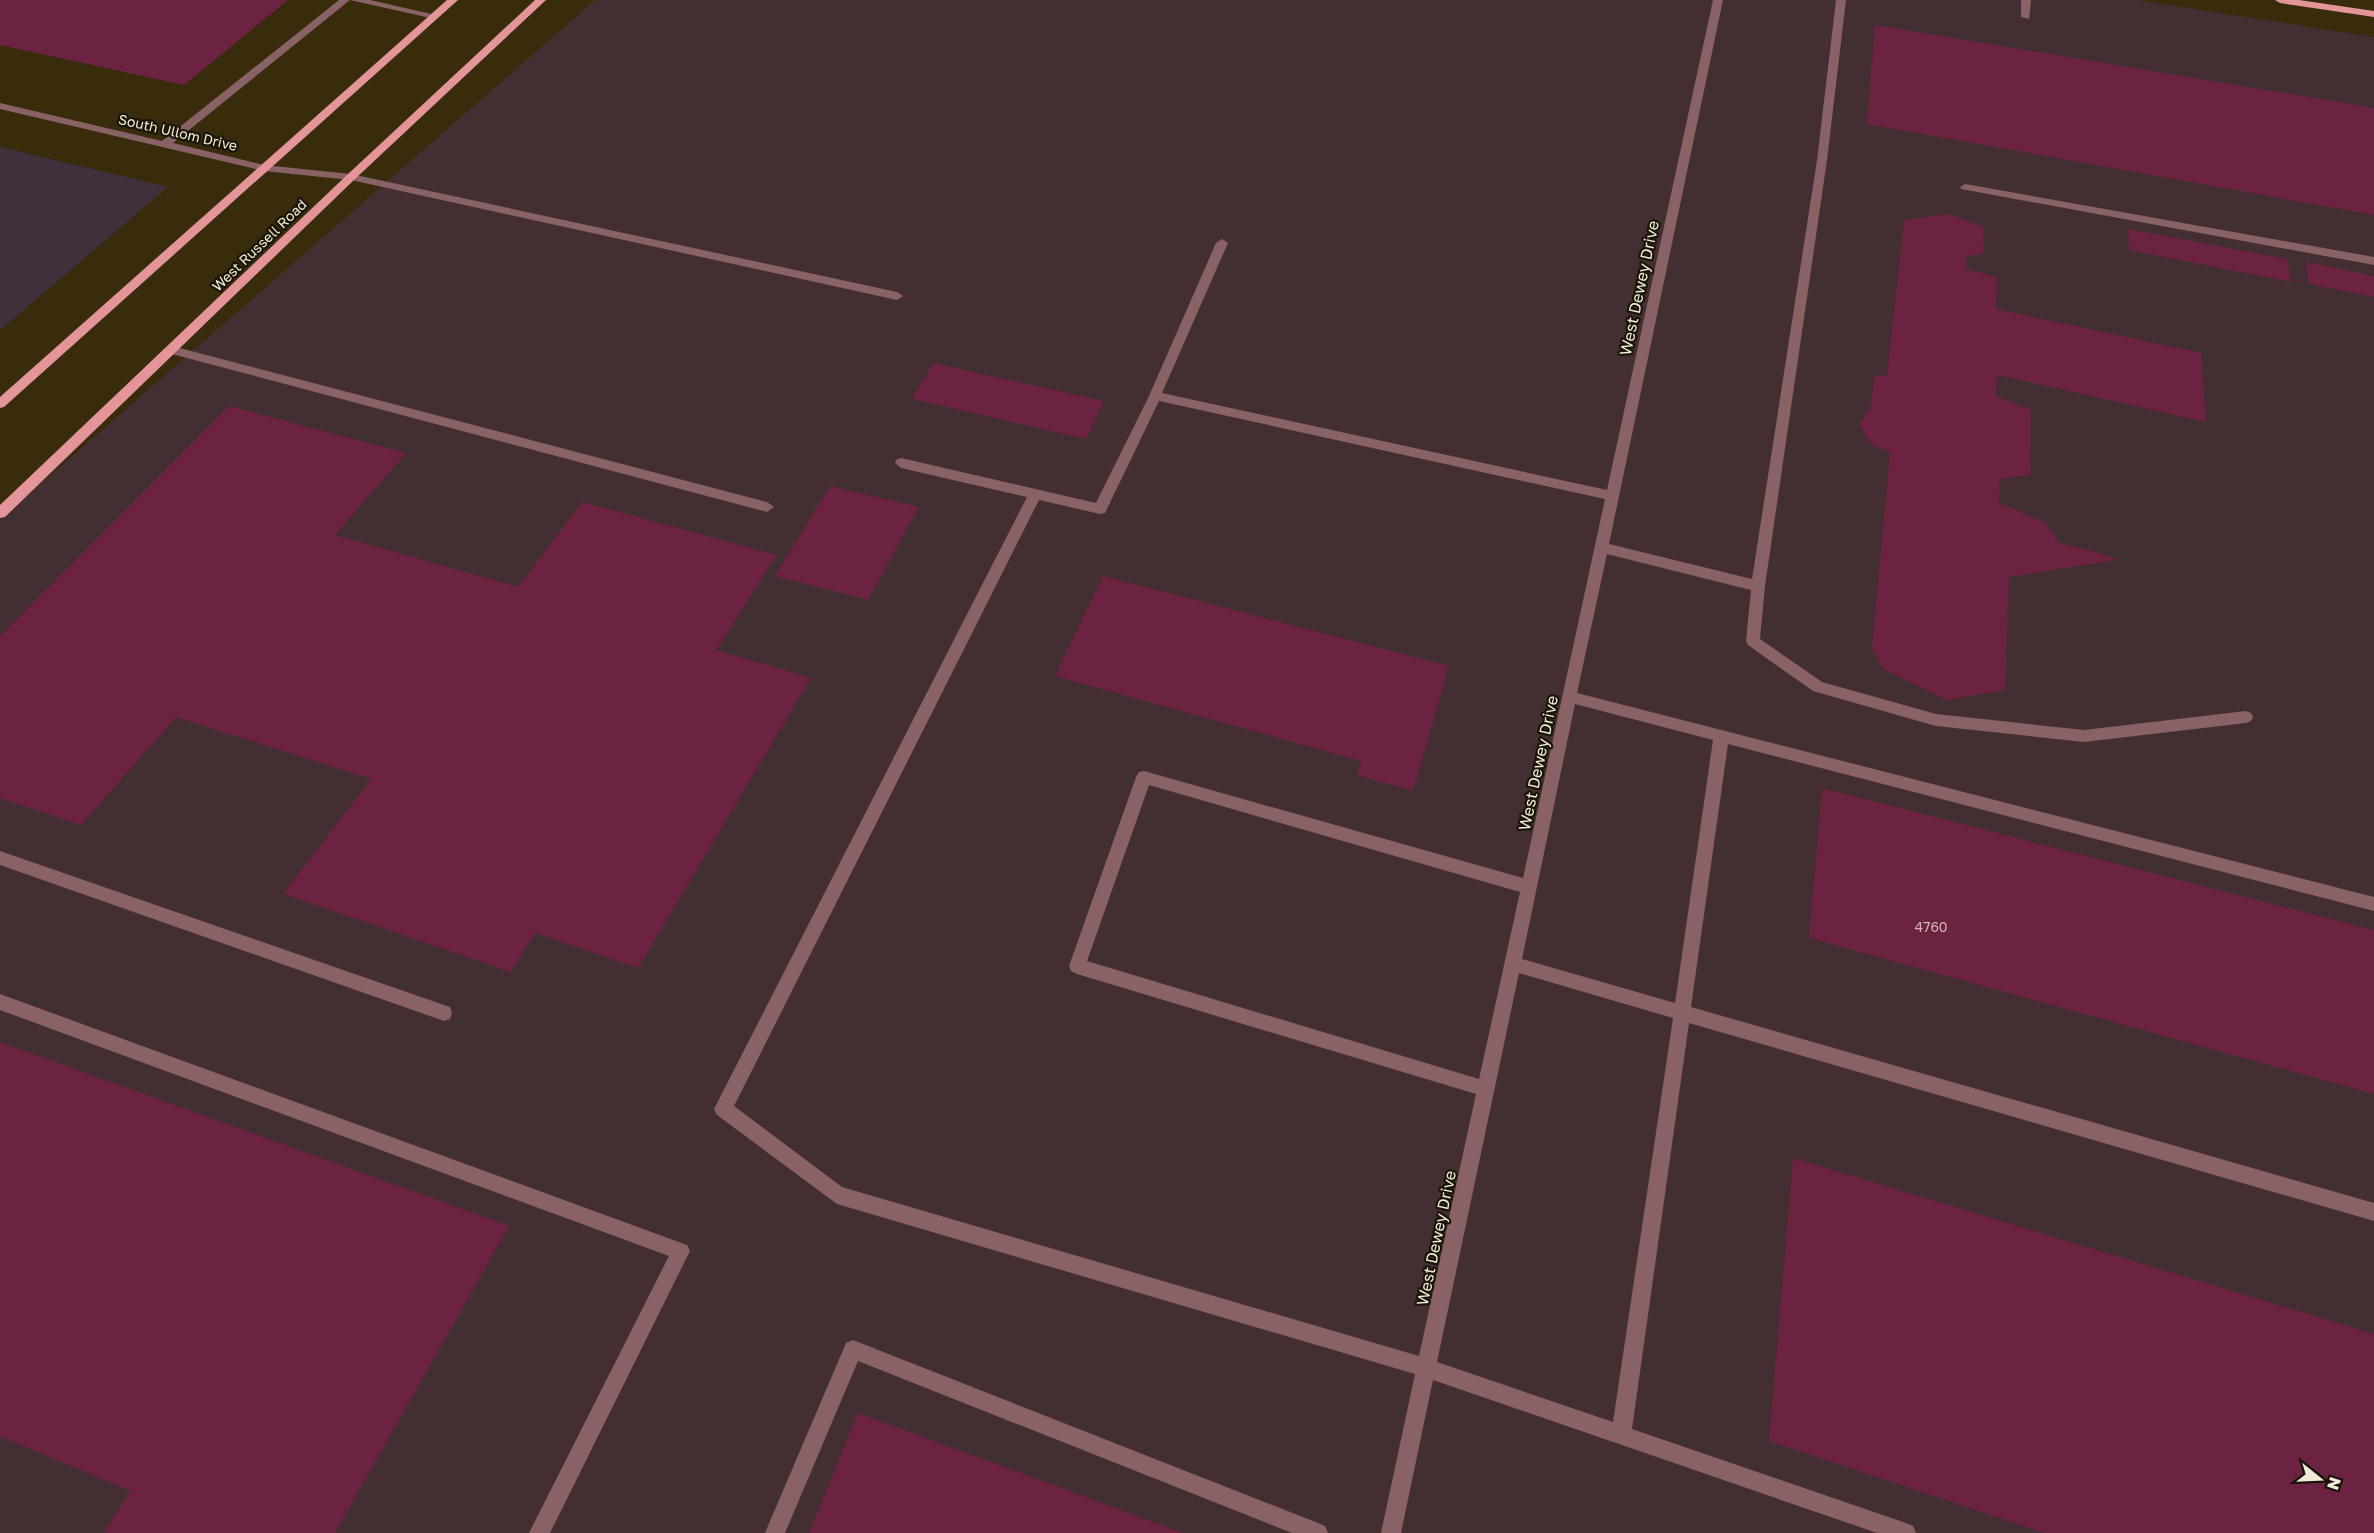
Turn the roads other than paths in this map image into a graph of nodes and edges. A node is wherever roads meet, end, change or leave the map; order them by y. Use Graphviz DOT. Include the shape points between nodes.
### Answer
graph roads {
  1 [pos="345,0"];
  2 [pos="356,0"];
  3 [pos="453,0"];
  4 [pos="541,0"];
  5 [pos="1719,0"];
  6 [pos="1841,0"];
  7 [pos="2026,0"];
  8 [pos="2280,0"];
  9 [pos="2374,14"];
  10 [pos="435,16"];
  11 [pos="2026,17"];
  12 [pos="0,106"];
  13 [pos="165,144"];
  14 [pos="264,168"];
  15 [pos="351,177"];
  16 [pos="1965,187"];
  17 [pos="1222,243"];
  18 [pos="2374,261"];
  19 [pos="897,296"];
  20 [pos="172,350"];
  21 [pos="1155,396"];
  22 [pos="0,404"];
  23 [pos="901,463"];
  24 [pos="1035,494"];
  25 [pos="1613,496"];
  26 [pos="767,507"];
  27 [pos="0,513"];
  28 [pos="1602,548"];
  29 [pos="1758,586"];
  30 [pos="1570,697"];
  31 [pos="2246,717"];
  32 [pos="1721,738"];
  33 [pos="0,858"];
  34 [pos="1529,887"];
  35 [pos="2374,904"];
  36 [pos="1514,964"];
  37 [pos="0,1002"];
  38 [pos="444,1013"];
  39 [pos="1682,1013"];
  40 [pos="1486,1089"];
  41 [pos="2374,1212"];
  42 [pos="1427,1368"];
  43 [pos="1621,1437"];
  44 [pos="538,1533"];
  45 [pos="775,1533"];
  46 [pos="1318,1533"];
  47 [pos="1391,1533"];
  48 [pos="1906,1533"];
  1 -- 13 [label="street"];
  2 -- 10 [label="street"];
  3 -- 10 [label="main road"];
  4 -- 15 [label="main road, West Russell Road"];
  5 -- 25 [label="street, West Dewey Drive"];
  6 -- 29 [label="street" via="1820,172"];
  7 -- 11 [label="street"];
  8 -- 9 [label="main road"];
  10 -- 14 [label="main road"];
  12 -- 13 [label="street, South Ullom Drive"];
  13 -- 14 [label="street, South Ullom Drive"];
  14 -- 15 [label="street, South Ullom Drive"];
  14 -- 22 [label="main road"];
  15 -- 19 [label="street, South Ullom Drive"];
  15 -- 20 [label="main road, West Russell Road"];
  16 -- 18 [label="street"];
  17 -- 21 [label="street"];
  20 -- 26 [label="street"];
  20 -- 27 [label="main road, West Russell Road"];
  21 -- 24 [label="street" via="1101,509"];
  21 -- 25 [label="street"];
  23 -- 24 [label="street"];
  24 -- 42 [label="street" via="723,1109 837,1195"];
  25 -- 28 [label="street, West Dewey Drive"];
  28 -- 29 [label="street"];
  28 -- 30 [label="street, West Dewey Drive"];
  29 -- 31 [label="street" via="1753,641 1818,687 1936,720 2084,736"];
  30 -- 32 [label="street"];
  30 -- 34 [label="street, West Dewey Drive"];
  32 -- 35 [label="street"];
  32 -- 39 [label="street"];
  33 -- 38 [label="street"];
  34 -- 36 [label="street, West Dewey Drive"];
  34 -- 40 [label="street" via="1144,777 1077,966"];
  36 -- 39 [label="street"];
  36 -- 40 [label="street, West Dewey Drive"];
  37 -- 44 [label="street" via="681,1251"];
  39 -- 41 [label="street"];
  39 -- 43 [label="street"];
  40 -- 42 [label="street, West Dewey Drive"];
  42 -- 43 [label="street"];
  42 -- 47 [label="street, West Dewey Drive"];
  43 -- 48 [label="street"];
  45 -- 46 [label="street" via="853,1350"];
}
